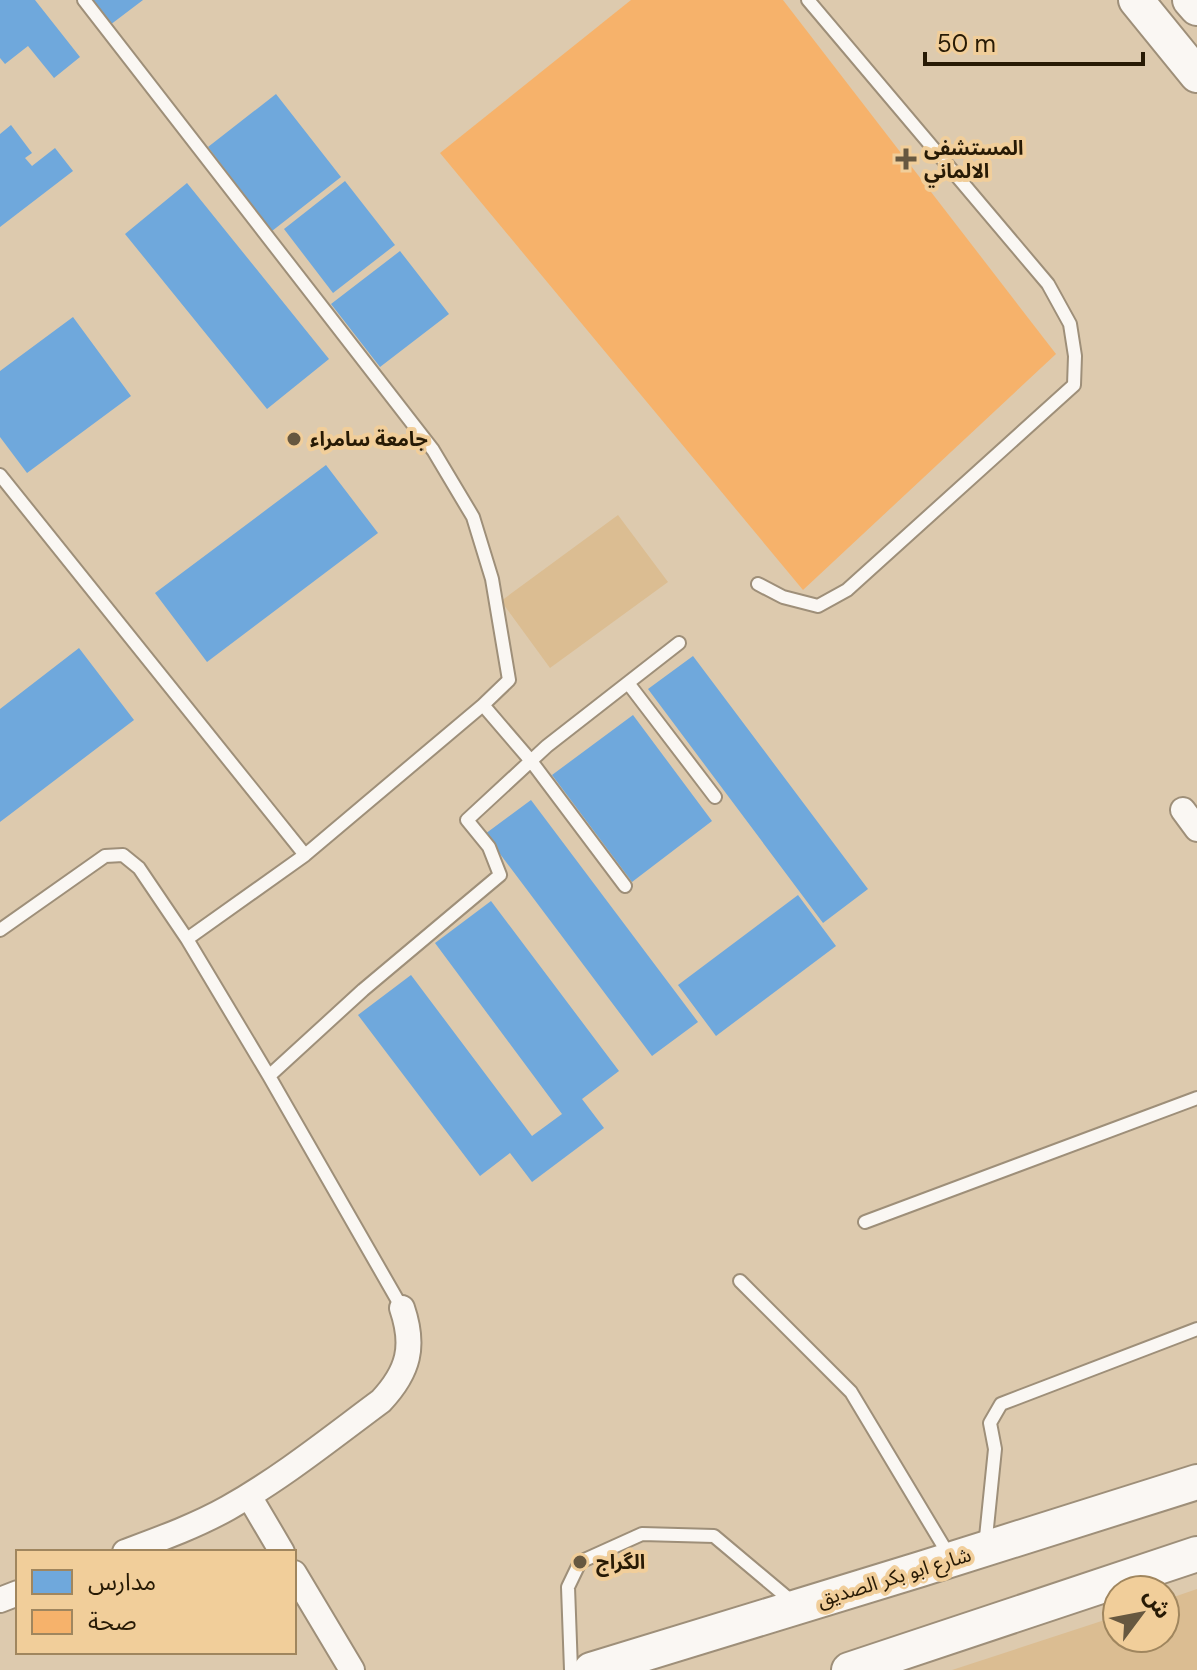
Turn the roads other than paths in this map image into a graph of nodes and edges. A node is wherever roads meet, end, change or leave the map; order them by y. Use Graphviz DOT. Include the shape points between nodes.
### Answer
graph roads {
  1 [pos="84,0"];
  2 [pos="808,0"];
  3 [pos="1136,0"];
  4 [pos="1190,0"];
  5 [pos="1197,8"];
  6 [pos="1197,75"];
  7 [pos="0,475"];
  8 [pos="758,584"];
  9 [pos="679,643"];
  10 [pos="628,683"];
  11 [pos="483,705"];
  12 [pos="531,761"];
  13 [pos="715,797"];
  14 [pos="305,855"];
  15 [pos="625,886"];
  16 [pos="0,911"];
  17 [pos="4,926"];
  18 [pos="187,939"];
  19 [pos="269,1076"];
  20 [pos="1197,1098"];
  21 [pos="865,1222"];
  22 [pos="740,1281"];
  23 [pos="402,1308"];
  24 [pos="1197,1329"];
  25 [pos="1197,1482"];
  26 [pos="249,1496"];
  27 [pos="985,1549"];
  28 [pos="130,1550"];
  29 [pos="281,1550"];
  30 [pos="1197,1554"];
  31 [pos="951,1559"];
  32 [pos="296,1576"];
  33 [pos="798,1607"];
  34 [pos="352,1670"];
  35 [pos="571,1670"];
  36 [pos="591,1670"];
  37 [pos="849,1670"];
  1 -- 11 [label="lane" via="433,450 473,517 492,579 509,680"];
  2 -- 8 [label="lane" via="1048,284 1070,324 1074,385 847,590 818,606"];
  3 -- 6 [label="main road"];
  4 -- 5 [label="main road"];
  7 -- 14 [label="lane"];
  9 -- 10 [label="lane"];
  10 -- 12 [label="lane"];
  10 -- 13 [label="lane"];
  11 -- 12 [label="lane"];
  11 -- 14 [label="lane"];
  12 -- 15 [label="lane"];
  12 -- 19 [label="lane" via="467,820 489,847 500,875"];
  14 -- 18 [label="lane"];
  16 -- 17 [label="lane"];
  17 -- 18 [label="lane" via="105,856 123,855 139,868"];
  18 -- 19 [label="lane"];
  19 -- 23 [label="lane"];
  20 -- 21 [label="lane"];
  22 -- 31 [label="lane" via="851,1392"];
  23 -- 26 [label="street" via="408,1357 393,1388"];
  24 -- 27 [label="lane" via="1001,1404 990,1423 995,1449"];
  25 -- 27 [label="main road, شارع ابو بكر الصديق"];
  26 -- 28 [label="street" via="202,1522"];
  26 -- 29 [label="street"];
  27 -- 31 [label="main road, شارع ابو بكر الصديق"];
  30 -- 37 [label="main road"];
  31 -- 33 [label="main road, شارع ابو بكر الصديق"];
  32 -- 34 [label="street"];
  33 -- 35 [label="lane" via="714,1536 642,1534 580,1562 568,1587"];
  33 -- 36 [label="main road, شارع ابو بكر الصديق"];
}
